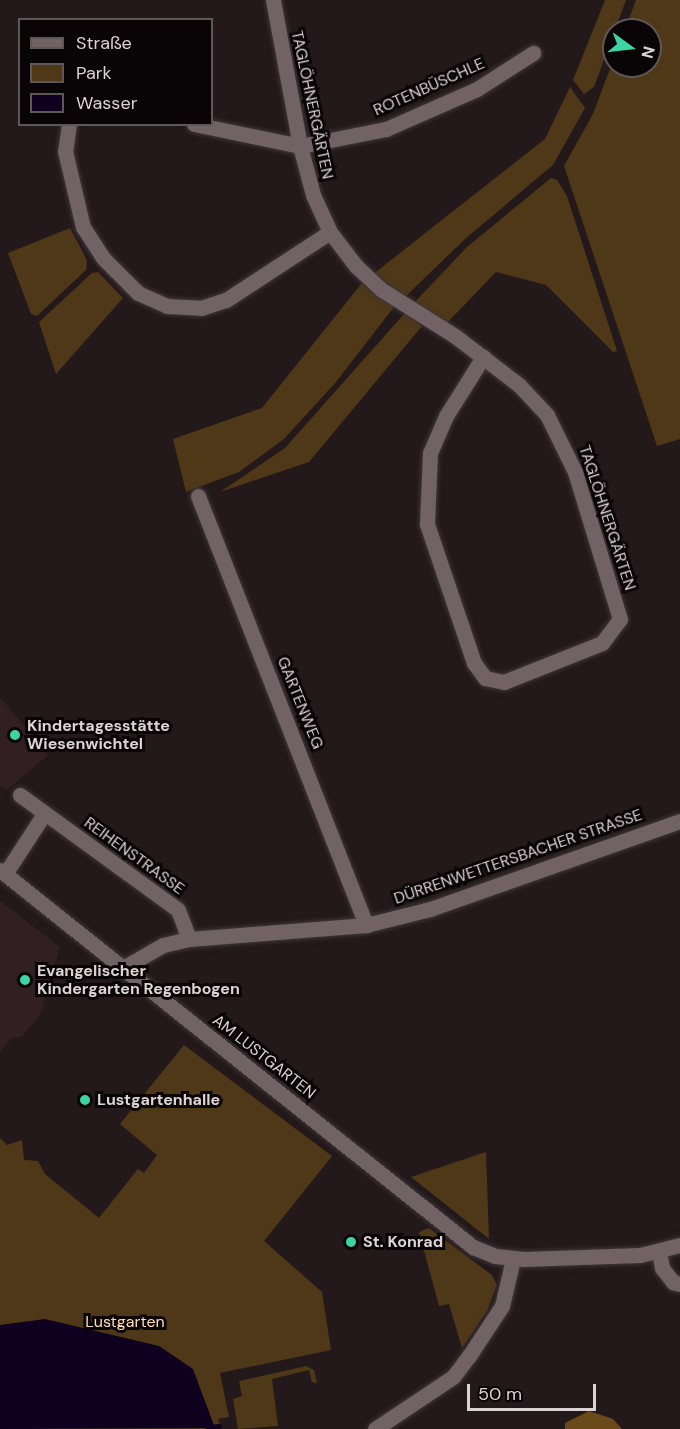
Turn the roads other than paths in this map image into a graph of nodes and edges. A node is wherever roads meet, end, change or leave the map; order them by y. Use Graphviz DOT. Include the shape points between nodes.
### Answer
graph roads {
  1 [pos="273,0"];
  2 [pos="533,54"];
  3 [pos="69,126"];
  4 [pos="204,126"];
  5 [pos="300,146"];
  6 [pos="330,232"];
  7 [pos="483,357"];
  8 [pos="198,496"];
  9 [pos="20,795"];
  10 [pos="44,814"];
  11 [pos="680,821"];
  12 [pos="2,872"];
  13 [pos="366,925"];
  14 [pos="189,939"];
  15 [pos="123,968"];
  16 [pos="680,1245"];
  17 [pos="659,1251"];
  18 [pos="513,1259"];
  19 [pos="680,1284"];
  20 [pos="375,1429"];
  1 -- 5 [label="street, TAGLÖHNERGÄRTEN"];
  2 -- 5 [label="street, ROTENBÜSCHLE" via="477,89 386,129"];
  3 -- 6 [label="street" via="65,152 83,226 103,258 138,293 167,306 201,308 226,300"];
  4 -- 5 [label="street, ROTENBÜSCHLE"];
  5 -- 6 [label="street, TAGLÖHNERGÄRTEN" via="313,195"];
  6 -- 7 [label="street, TAGLÖHNERGÄRTEN" via="356,266 382,290"];
  7 -- 7 [label="street, TAGLÖHNERGÄRTEN" via="547,415 563,443 620,619 602,643 504,682 485,678 474,663 427,524 430,453 446,416"];
  8 -- 13 [label="street, GARTENWEG"];
  9 -- 10 [label="street, REIHENSTRASSE"];
  10 -- 12 [label="street"];
  10 -- 14 [label="street, REIHENSTRASSE" via="178,910"];
  11 -- 13 [label="street, DÜRRENWETTERSBACHER STRASSE" via="430,909"];
  12 -- 15 [label="street, AM LUSTGARTEN"];
  13 -- 14 [label="street, DÜRRENWETTERSBACHER STRASSE"];
  14 -- 15 [label="street, DÜRRENWETTERSBACHER STRASSE" via="162,945"];
  15 -- 18 [label="street, AM LUSTGARTEN" via="473,1247"];
  16 -- 17 [label="street, AM LUSTGARTEN"];
  17 -- 18 [label="street, AM LUSTGARTEN"];
  17 -- 19 [label="street" via="663,1268 673,1282"];
  18 -- 20 [label="street" via="502,1306 453,1377"];
}
